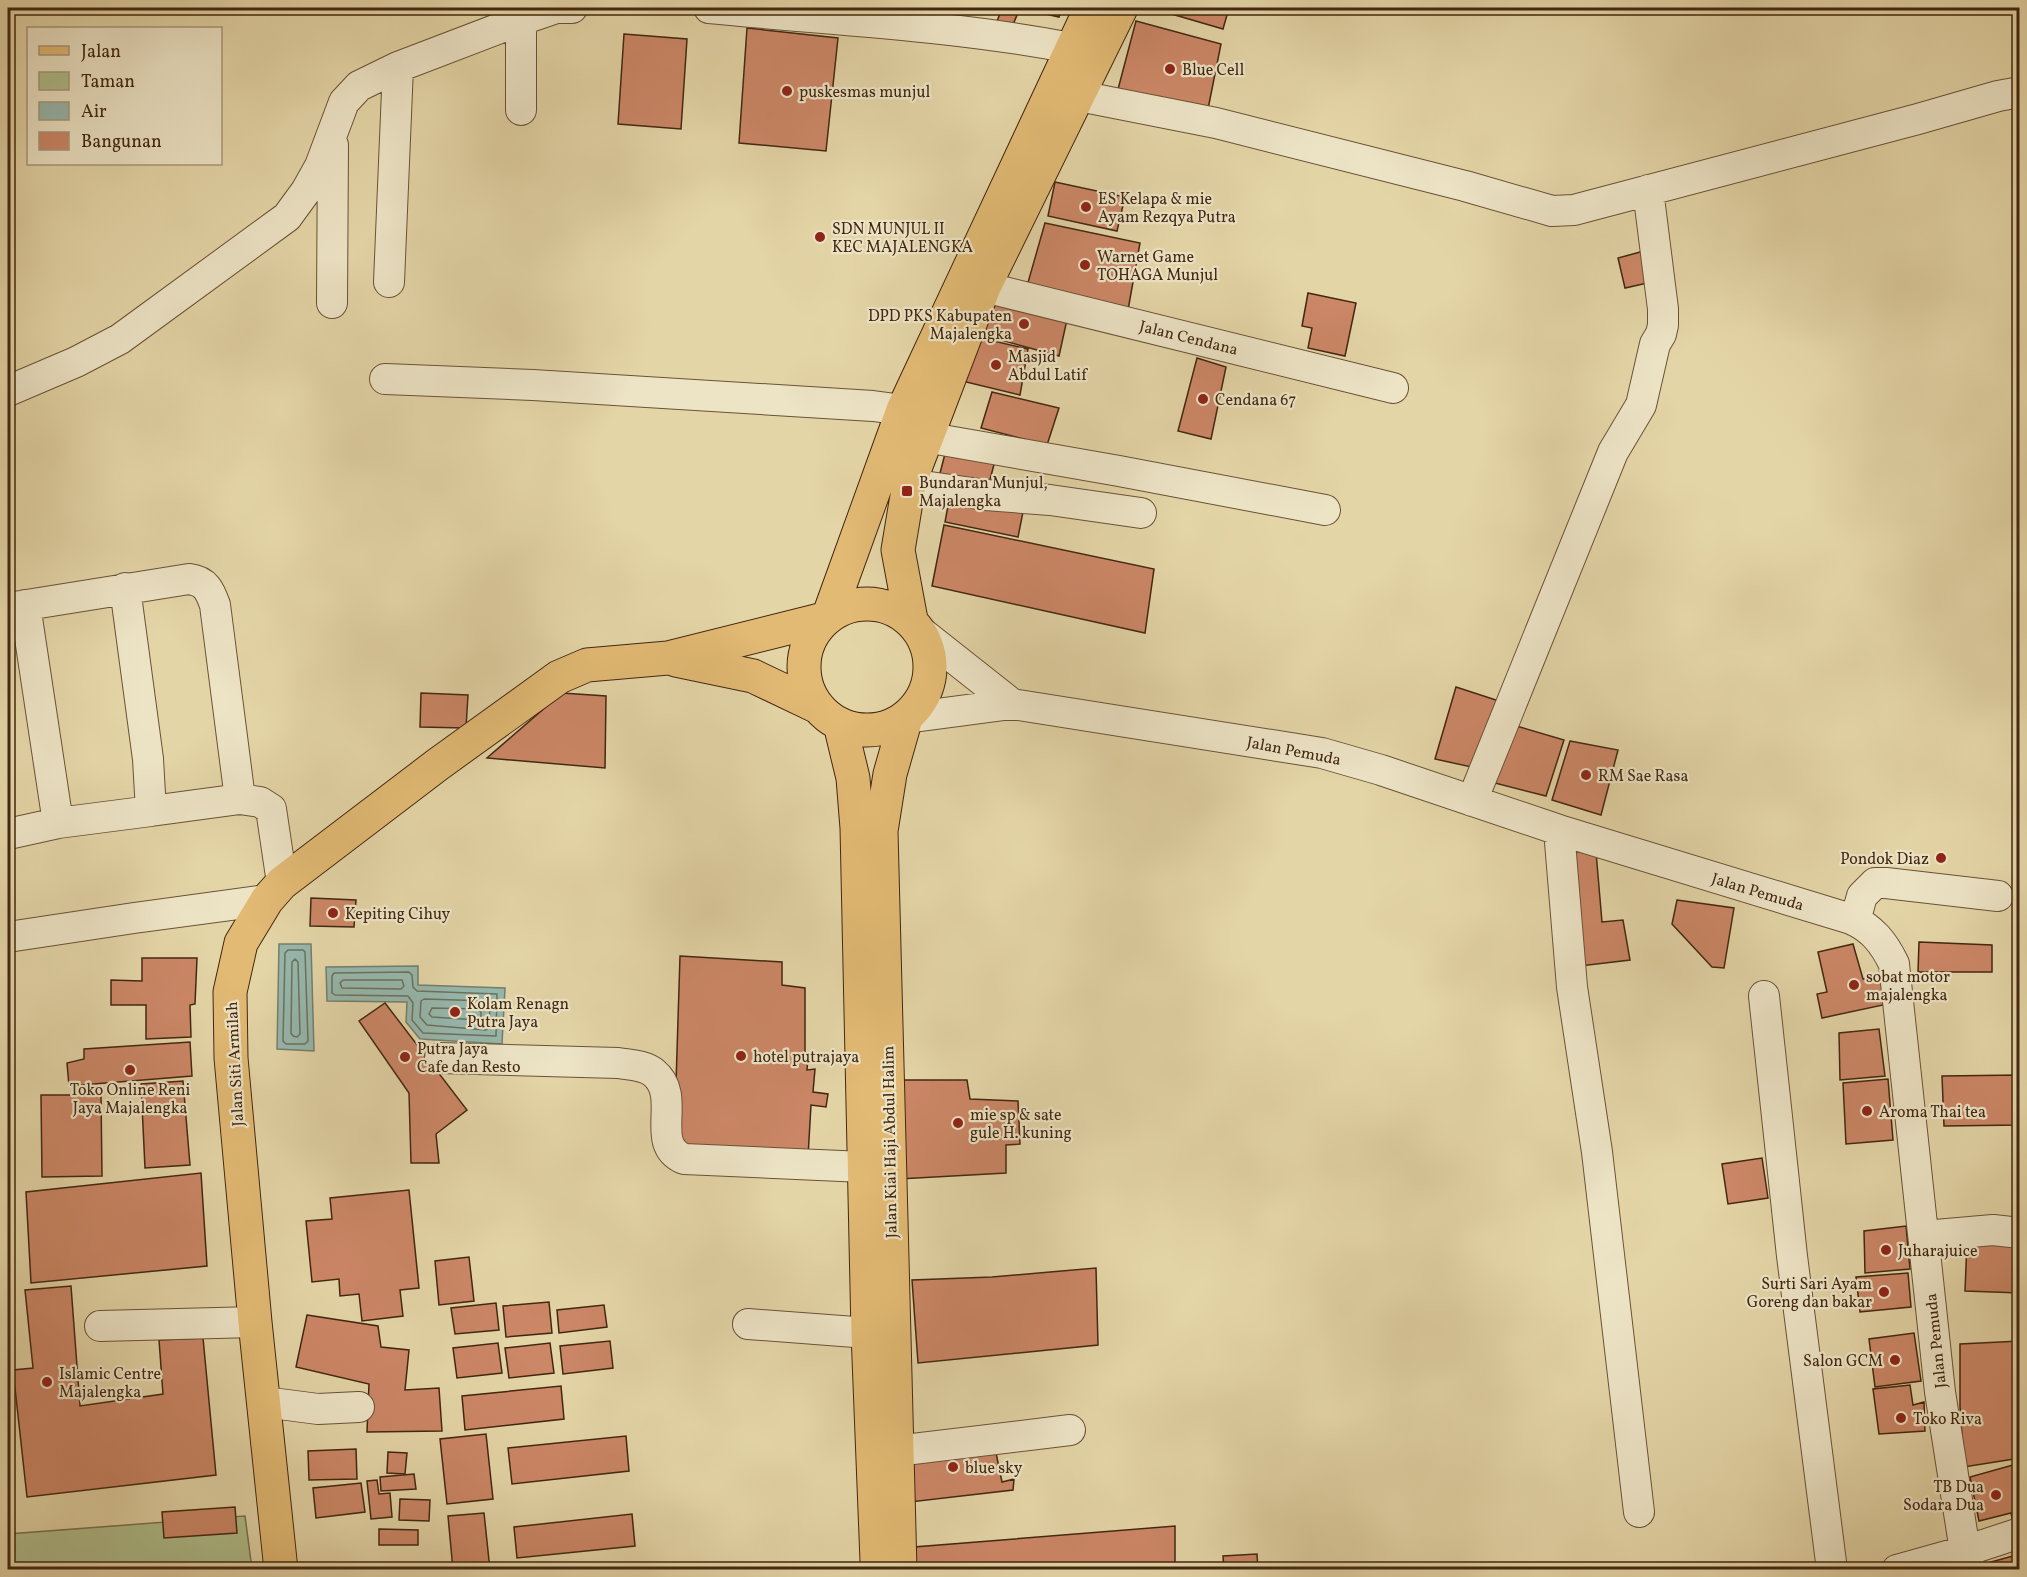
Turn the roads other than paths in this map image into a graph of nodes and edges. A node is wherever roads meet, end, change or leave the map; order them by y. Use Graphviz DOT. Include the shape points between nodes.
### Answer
graph roads {
  1 [pos="562,8"];
  2 [pos="709,8"];
  3 [pos="1091,8"];
  4 [pos="1121,8"];
  5 [pos="764,10"];
  6 [pos="912,16"];
  7 [pos="521,20"];
  8 [pos="1071,48"];
  9 [pos="398,67"];
  10 [pos="2019,92"];
  11 [pos="1079,96"];
  12 [pos="521,110"];
  13 [pos="333,130"];
  14 [pos="1648,190"];
  15 [pos="389,282"];
  16 [pos="984,287"];
  17 [pos="332,303"];
  18 [pos="385,379"];
  19 [pos="1393,388"];
  20 [pos="8,391"];
  21 [pos="903,410"];
  22 [pos="925,437"];
  23 [pos="909,484"];
  24 [pos="1325,510"];
  25 [pos="1141,513"];
  26 [pos="125,588"];
  27 [pos="16,607"];
  28 [pos="827,617"];
  29 [pos="916,626"];
  30 [pos="668,658"];
  31 [pos="1012,704"];
  32 [pos="829,716"];
  33 [pos="906,718"];
  34 [pos="240,799"];
  35 [pos="1472,801"];
  36 [pos="151,811"];
  37 [pos="58,824"];
  38 [pos="1559,830"];
  39 [pos="8,834"];
  40 [pos="275,892"];
  41 [pos="1998,896"];
  42 [pos="1855,921"];
  43 [pos="8,937"];
  44 [pos="1764,996"];
  45 [pos="440,1058"];
  46 [pos="864,1167"];
  47 [pos="2019,1233"];
  48 [pos="1924,1236"];
  49 [pos="255,1322"];
  50 [pos="748,1324"];
  51 [pos="100,1326"];
  52 [pos="868,1333"];
  53 [pos="264,1402"];
  54 [pos="359,1407"];
  55 [pos="1070,1430"];
  56 [pos="896,1451"];
  57 [pos="1639,1512"];
  58 [pos="2019,1533"];
  59 [pos="1967,1560"];
  60 [pos="281,1569"];
  61 [pos="877,1569"];
  62 [pos="900,1569"];
  63 [pos="1832,1569"];
  64 [pos="1897,1569"];
  1 -- 7 [label="street"];
  2 -- 5 [label="street"];
  3 -- 8 [label="main road"];
  4 -- 11 [label="main road"];
  5 -- 6 [label="street"];
  6 -- 8 [label="street"];
  7 -- 9 [label="street"];
  7 -- 12 [label="street"];
  8 -- 21 [label="main road"];
  9 -- 13 [label="street" via="349,95"];
  9 -- 15 [label="street"];
  10 -- 14 [label="street"];
  11 -- 14 [label="street" via="1216,123 1552,211 1574,210"];
  11 -- 16 [label="main road"];
  13 -- 17 [label="street"];
  13 -- 20 [label="street" via="320,166 287,217 120,339 76,363"];
  14 -- 35 [label="street" via="1663,317 1641,405 1613,452"];
  16 -- 19 [label="street, Jalan Cendana"];
  16 -- 22 [label="main road"];
  18 -- 21 [label="street"];
  21 -- 28 [label="main road"];
  22 -- 23 [label="main road"];
  22 -- 24 [label="street"];
  23 -- 25 [label="street"];
  23 -- 29 [label="main road" via="898,550"];
  26 -- 27 [label="street"];
  26 -- 34 [label="street" via="189,579 205,584 210,591"];
  26 -- 36 [label="street" via="148,759"];
  27 -- 37 [label="street"];
  28 -- 29 [label="main road" via="856,603 876,604 885,605"];
  28 -- 30 [label="main road"];
  28 -- 32 [label="main road" via="810,638 804,662 807,686"];
  29 -- 31 [label="street"];
  29 -- 33 [label="main road" via="931,662 925,693"];
  30 -- 32 [label="main road" via="753,676"];
  30 -- 40 [label="main road, Jalan Siti Armilah" via="587,665 559,677 436,765"];
  31 -- 33 [label="street"];
  31 -- 35 [label="street, Jalan Pemuda" via="1322,753"];
  32 -- 33 [label="main road" via="858,730 876,730"];
  32 -- 46 [label="main road, Jalan Kiai Haji Abdul Halim" via="853,778 857,828"];
  33 -- 56 [label="main road, Jalan Kiai Haji Abdul Halim" via="890,774 881,831"];
  34 -- 36 [label="street"];
  34 -- 40 [label="street" via="260,802 271,809"];
  35 -- 38 [label="street, Jalan Pemuda"];
  36 -- 37 [label="street"];
  37 -- 39 [label="street"];
  38 -- 42 [label="street, Jalan Pemuda"];
  38 -- 57 [label="street" via="1572,987 1599,1163"];
  40 -- 43 [label="street"];
  40 -- 49 [label="main road, Jalan Siti Armilah" via="242,943 230,992 231,1058"];
  41 -- 42 [label="street" via="1875,883 1862,896"];
  42 -- 48 [label="street, Jalan Pemuda" via="1877,936 1894,964"];
  44 -- 63 [label="street"];
  45 -- 46 [label="street" via="638,1066 653,1072 667,1094 666,1138 670,1149 684,1160"];
  46 -- 52 [label="main road, Jalan Kiai Haji Abdul Halim"];
  47 -- 48 [label="street" via="1993,1230"];
  48 -- 59 [label="street, Jalan Pemuda" via="1940,1392"];
  49 -- 51 [label="street"];
  49 -- 53 [label="main road, Jalan Siti Armilah"];
  50 -- 52 [label="street"];
  52 -- 61 [label="main road, Jalan Kiai Haji Abdul Halim"];
  53 -- 54 [label="street" via="318,1410"];
  53 -- 60 [label="main road, Jalan Siti Armilah"];
  55 -- 56 [label="street"];
  56 -- 62 [label="main road, Jalan Kiai Haji Abdul Halim"];
  58 -- 59 [label="street"];
  59 -- 64 [label="street"];
}
